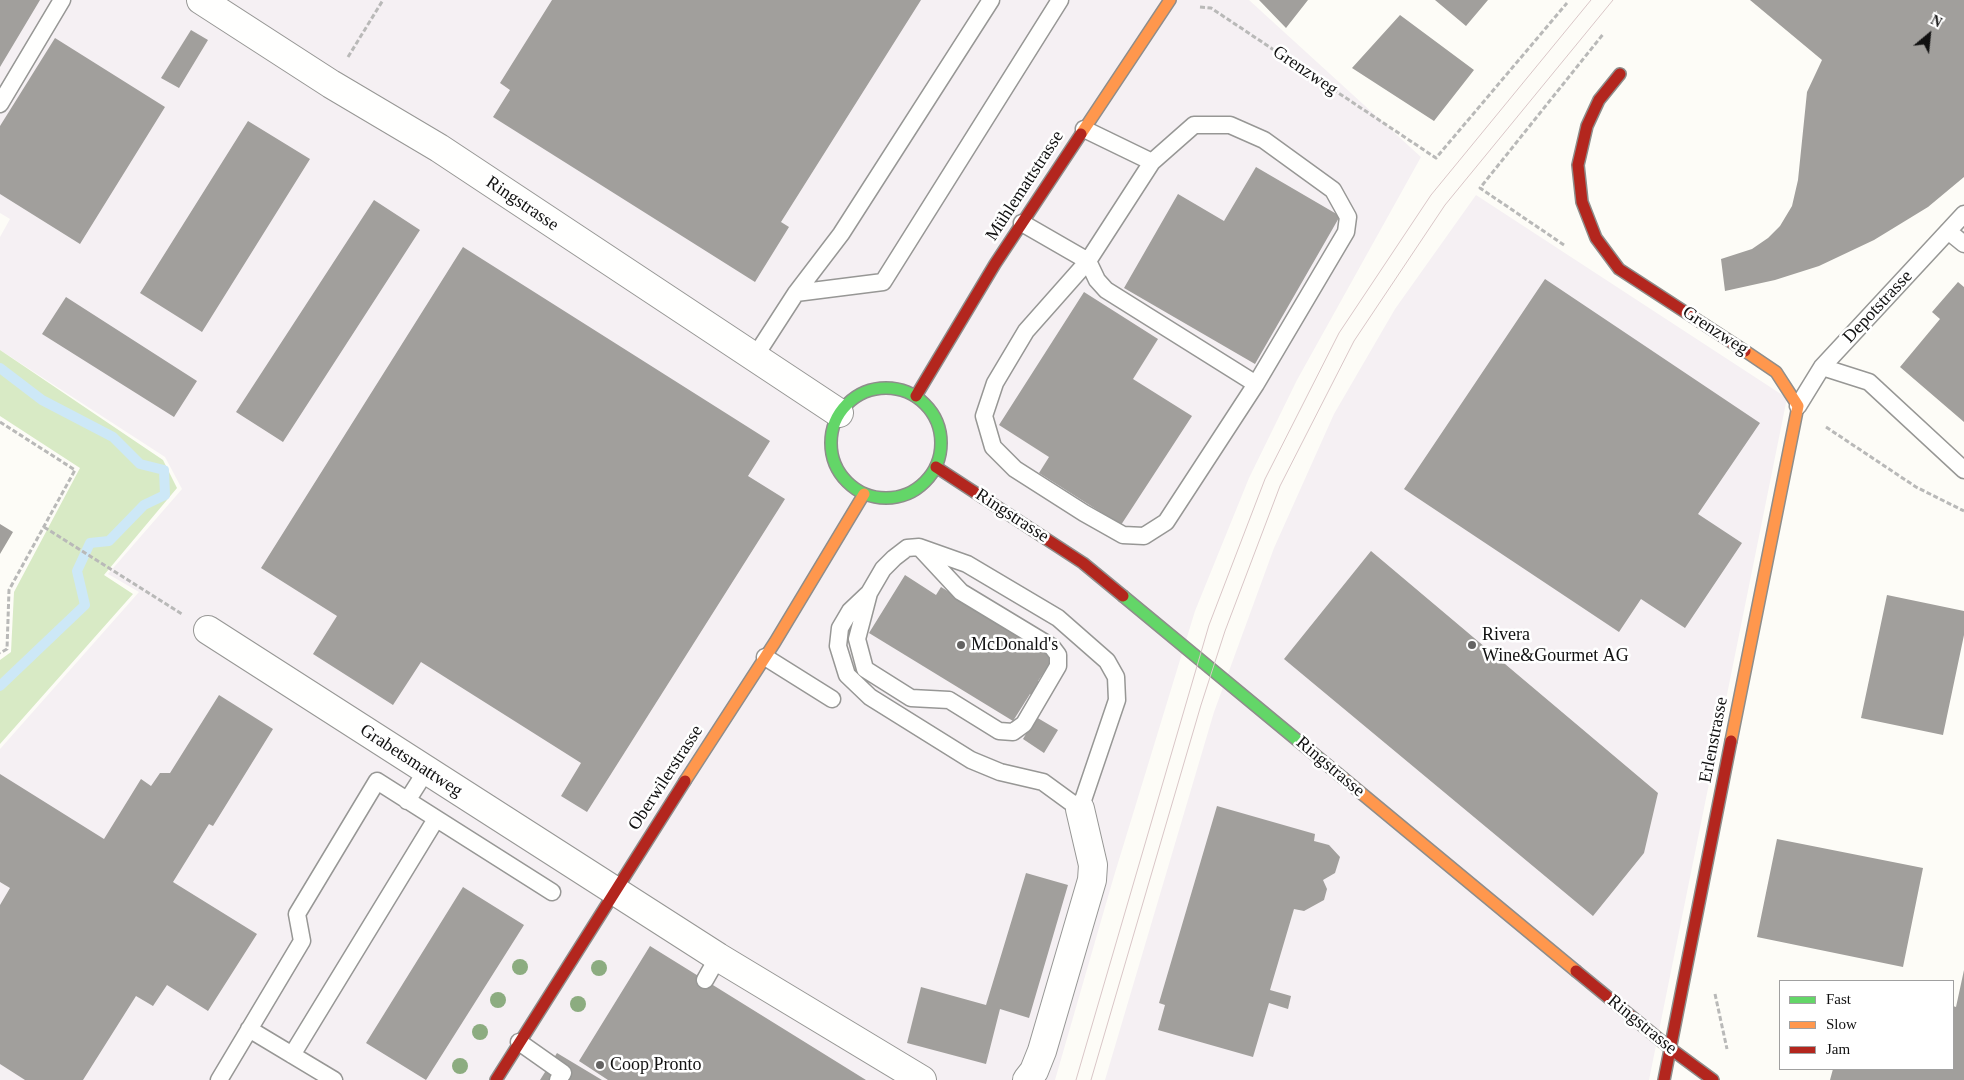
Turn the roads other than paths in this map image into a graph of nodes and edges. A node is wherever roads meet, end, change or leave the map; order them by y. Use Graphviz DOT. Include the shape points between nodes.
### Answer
graph roads {
  1 [pos="62,0"];
  2 [pos="201,0"];
  3 [pos="991,0"];
  4 [pos="1060,0"];
  5 [pos="1169,2"];
  6 [pos="1620,74"];
  7 [pos="0,104"];
  8 [pos="1084,129"];
  9 [pos="1152,162"];
  10 [pos="1964,214"];
  11 [pos="1022,223"];
  12 [pos="1948,231"];
  13 [pos="1964,244"];
  14 [pos="1088,261"];
  15 [pos="796,293"];
  16 [pos="754,358"];
  17 [pos="1822,367"];
  18 [pos="1256,384"];
  19 [pos="916,396"];
  20 [pos="1798,406"];
  21 [pos="839,413"];
  22 [pos="936,467"];
  23 [pos="1964,470"];
  24 [pos="864,494"];
  25 [pos="919,547"];
  26 [pos="868,593"];
  27 [pos="208,630"];
  28 [pos="765,657"];
  29 [pos="832,699"];
  30 [pos="426,771"];
  31 [pos="407,801"];
  32 [pos="1080,809"];
  33 [pos="436,819"];
  34 [pos="552,892"];
  35 [pos="614,892"];
  36 [pos="249,1029"];
  37 [pos="519,1042"];
  38 [pos="1671,1049"];
  39 [pos="292,1055"];
  40 [pos="564,1078"];
  41 [pos="219,1080"];
  42 [pos="334,1080"];
  43 [pos="496,1080"];
  44 [pos="922,1080"];
  45 [pos="1027,1080"];
  46 [pos="1664,1080"];
  47 [pos="1713,1080"];
  1 -- 7 [label="lane"];
  2 -- 16 [label="street, Ringstrasse" via="331,84 439,148"];
  3 -- 15 [label="lane" via="840,234"];
  4 -- 15 [label="lane" via="883,282"];
  5 -- 8 [label="street, Mühlemattstrasse"];
  6 -- 20 [label="street, Grenzweg" via="1599,100 1587,126 1578,165 1582,202 1596,238 1619,269 1776,372"];
  8 -- 9 [label="lane"];
  8 -- 11 [label="street, Mühlemattstrasse"];
  9 -- 14 [label="lane"];
  9 -- 18 [label="lane" via="1194,125 1230,125 1264,140 1333,190 1348,217 1346,232"];
  10 -- 12 [label="lane, Depotstrasse"];
  11 -- 14 [label="lane"];
  11 -- 19 [label="street, Mühlemattstrasse"];
  12 -- 13 [label="lane"];
  12 -- 17 [label="lane, Depotstrasse"];
  14 -- 18 [label="lane" via="1106,290"];
  14 -- 18 [label="lane" via="1026,331 995,383 984,416 993,447 1015,469 1123,535 1144,536 1166,522"];
  15 -- 16 [label="lane"];
  16 -- 21 [label="street, Ringstrasse"];
  17 -- 20 [label="lane, Depotstrasse"];
  17 -- 23 [label="lane" via="1869,382"];
  19 -- 21 [label="street" via="889,387 874,389 860,394"];
  19 -- 22 [label="street" via="928,407 942,436"];
  20 -- 38 [label="street, Erlenstrasse"];
  21 -- 24 [label="street" via="832,431 831,450 836,468 848,483"];
  22 -- 24 [label="street" via="918,489 905,495 891,499"];
  22 -- 38 [label="street, Ringstrasse" via="1083,562"];
  24 -- 28 [label="street, Oberwilerstrasse"];
  25 -- 26 [label="lane" via="907,548 894,558"];
  25 -- 26 [label="lane" via="960,592 1052,647 1058,655 1058,666 1024,724 1013,732 1000,731 949,700 912,698 865,669 856,639"];
  25 -- 32 [label="lane" via="968,564 1058,618 1107,661 1116,677 1117,700"];
  26 -- 32 [label="lane" via="850,611 840,628 838,646 846,675 870,697 972,760 1000,772 1043,782"];
  27 -- 30 [label="street, Grabetsmattweg"];
  28 -- 29 [label="lane"];
  28 -- 35 [label="street, Oberwilerstrasse"];
  30 -- 31 [label="lane"];
  30 -- 35 [label="street, Grabetsmattweg"];
  31 -- 33 [label="lane"];
  31 -- 36 [label="lane" via="377,782 297,914 302,940"];
  32 -- 45 [label="street" via="1093,865 1092,880 1042,1051"];
  33 -- 34 [label="lane"];
  33 -- 39 [label="lane"];
  35 -- 37 [label="street, Oberwilerstrasse"];
  35 -- 44 [label="street, Grabetsmattweg" via="711,969"];
  36 -- 39 [label="lane"];
  36 -- 41 [label="lane"];
  37 -- 40 [label="lane"];
  37 -- 43 [label="street, Oberwilerstrasse"];
  38 -- 46 [label="street, Erlenstrasse"];
  38 -- 47 [label="street, Ringstrasse"];
  39 -- 42 [label="lane"];
}
